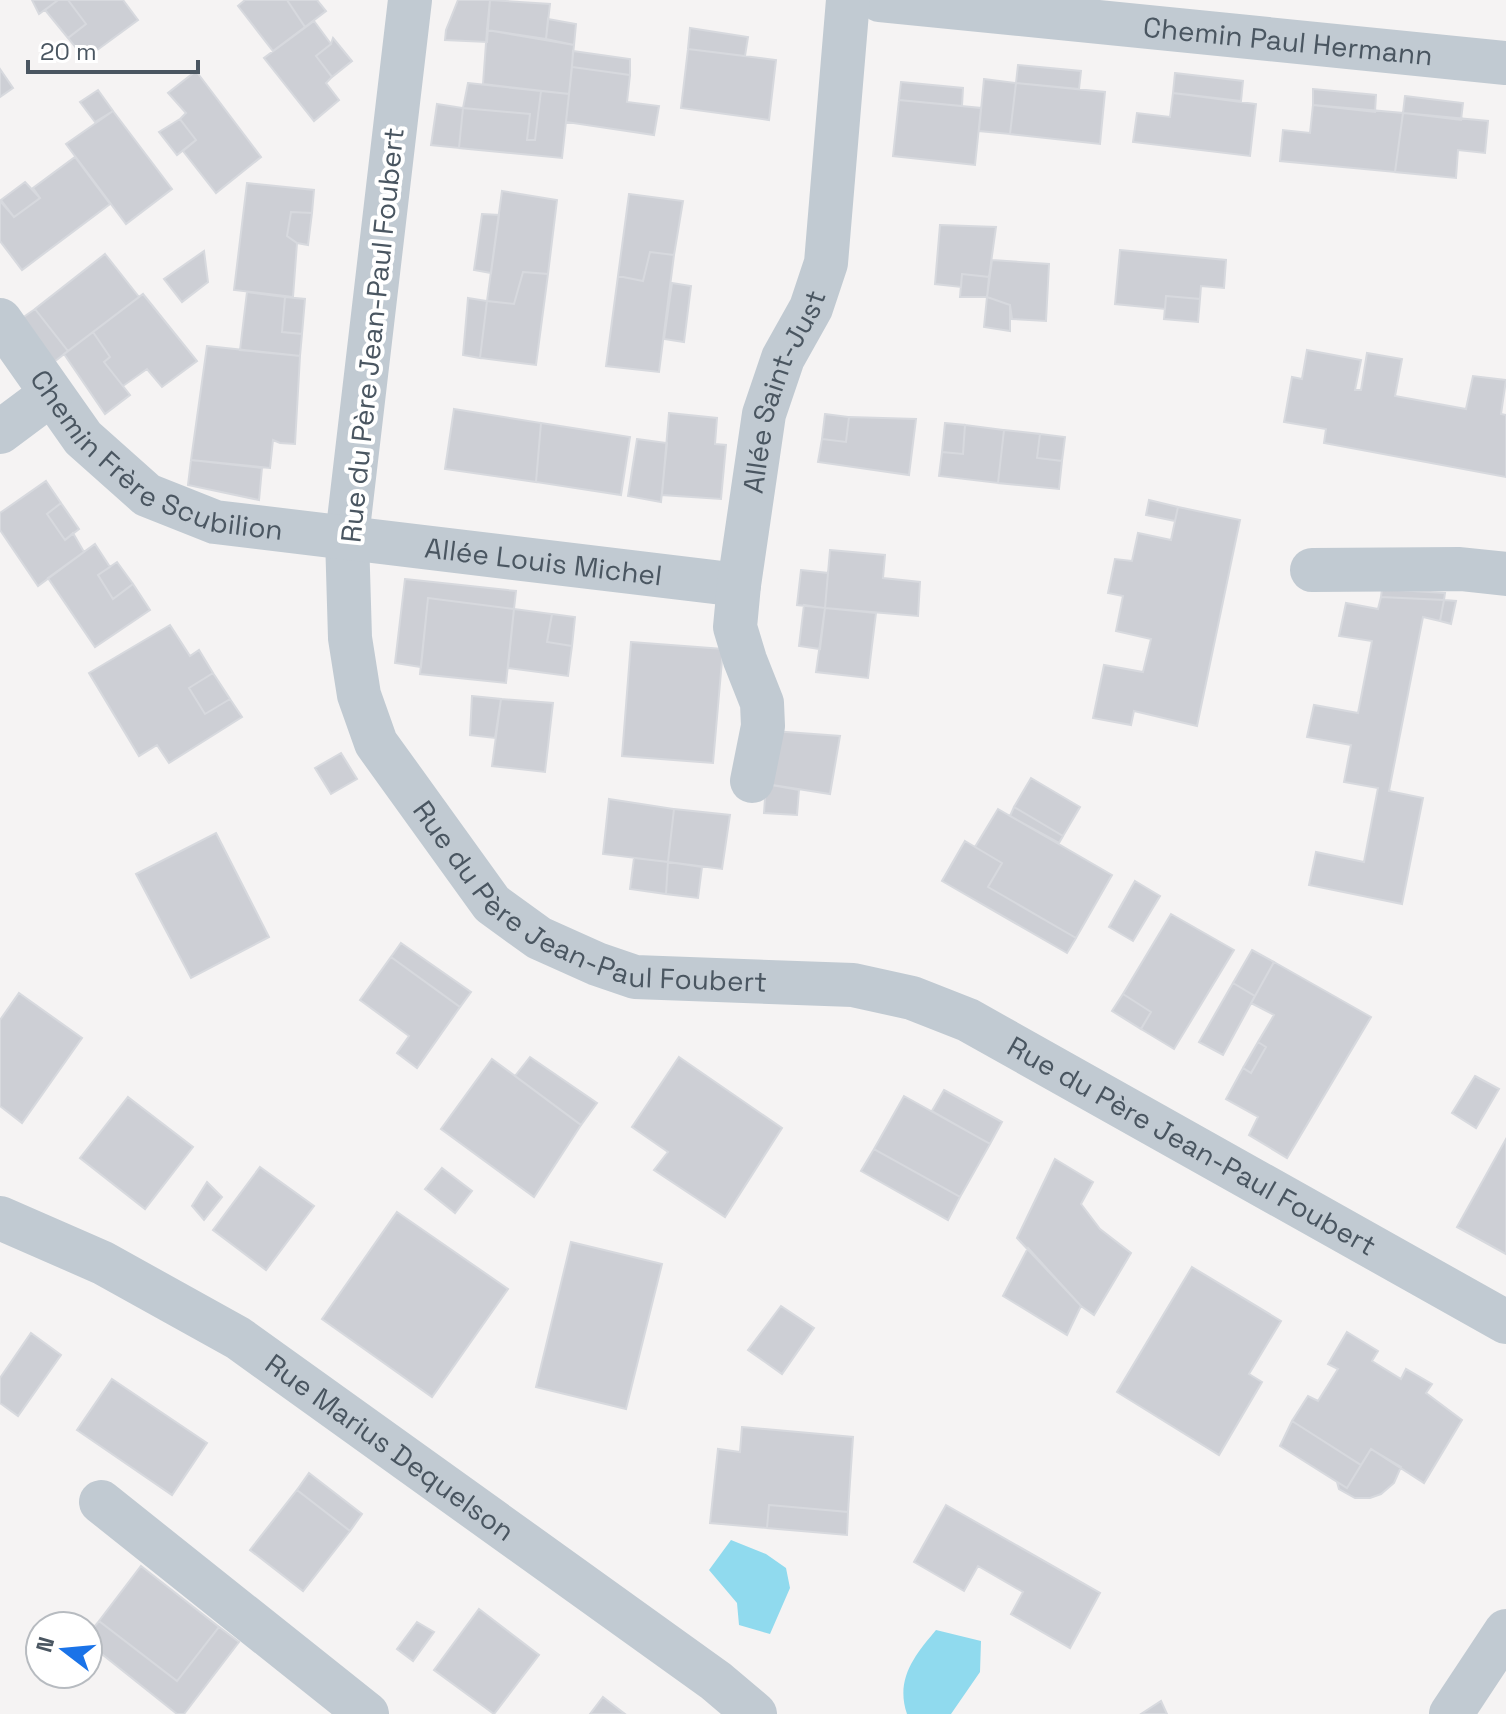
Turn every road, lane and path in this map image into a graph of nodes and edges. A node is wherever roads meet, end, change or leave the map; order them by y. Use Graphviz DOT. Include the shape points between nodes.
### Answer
graph roads {
  1 [pos="410,0"];
  2 [pos="848,0"];
  3 [pos="880,0"];
  4 [pos="1506,63"];
  5 [pos="0,320"];
  6 [pos="51,394"];
  7 [pos="0,432"];
  8 [pos="347,537"];
  9 [pos="1312,570"];
  10 [pos="1506,574"];
  11 [pos="739,585"];
  12 [pos="752,781"];
  13 [pos="0,1218"];
  14 [pos="1506,1322"];
  15 [pos="101,1502"];
  16 [pos="1506,1631"];
  17 [pos="367,1714"];
  18 [pos="755,1714"];
  19 [pos="1451,1714"];
  1 -- 8 [label="street, Rue du Père Jean-Paul Foubert"];
  2 -- 11 [label="street, Allée Saint-Just" via="826,263 764,414"];
  3 -- 4 [label="street, Chemin Paul Hermann"];
  5 -- 6 [label="street, Chemin Frère Scubilion"];
  6 -- 7 [label="street"];
  6 -- 8 [label="street, Chemin Frère Scubilion" via="83,438 147,495 215,522"];
  8 -- 11 [label="street, Allée Louis Michel"];
  8 -- 14 [label="street, Rue du Père Jean-Paul Foubert" via="350,638 359,695 376,743 492,904 539,938 635,977 853,985 912,998 968,1020"];
  9 -- 10 [label="street" via="1460,569"];
  11 -- 12 [label="street, Allée Saint-Just" via="735,627 762,703"];
  13 -- 18 [label="street, Rue Marius Dequelson" via="103,1263 238,1338"];
  15 -- 17 [label="street"];
  16 -- 19 [label="street"];
}
